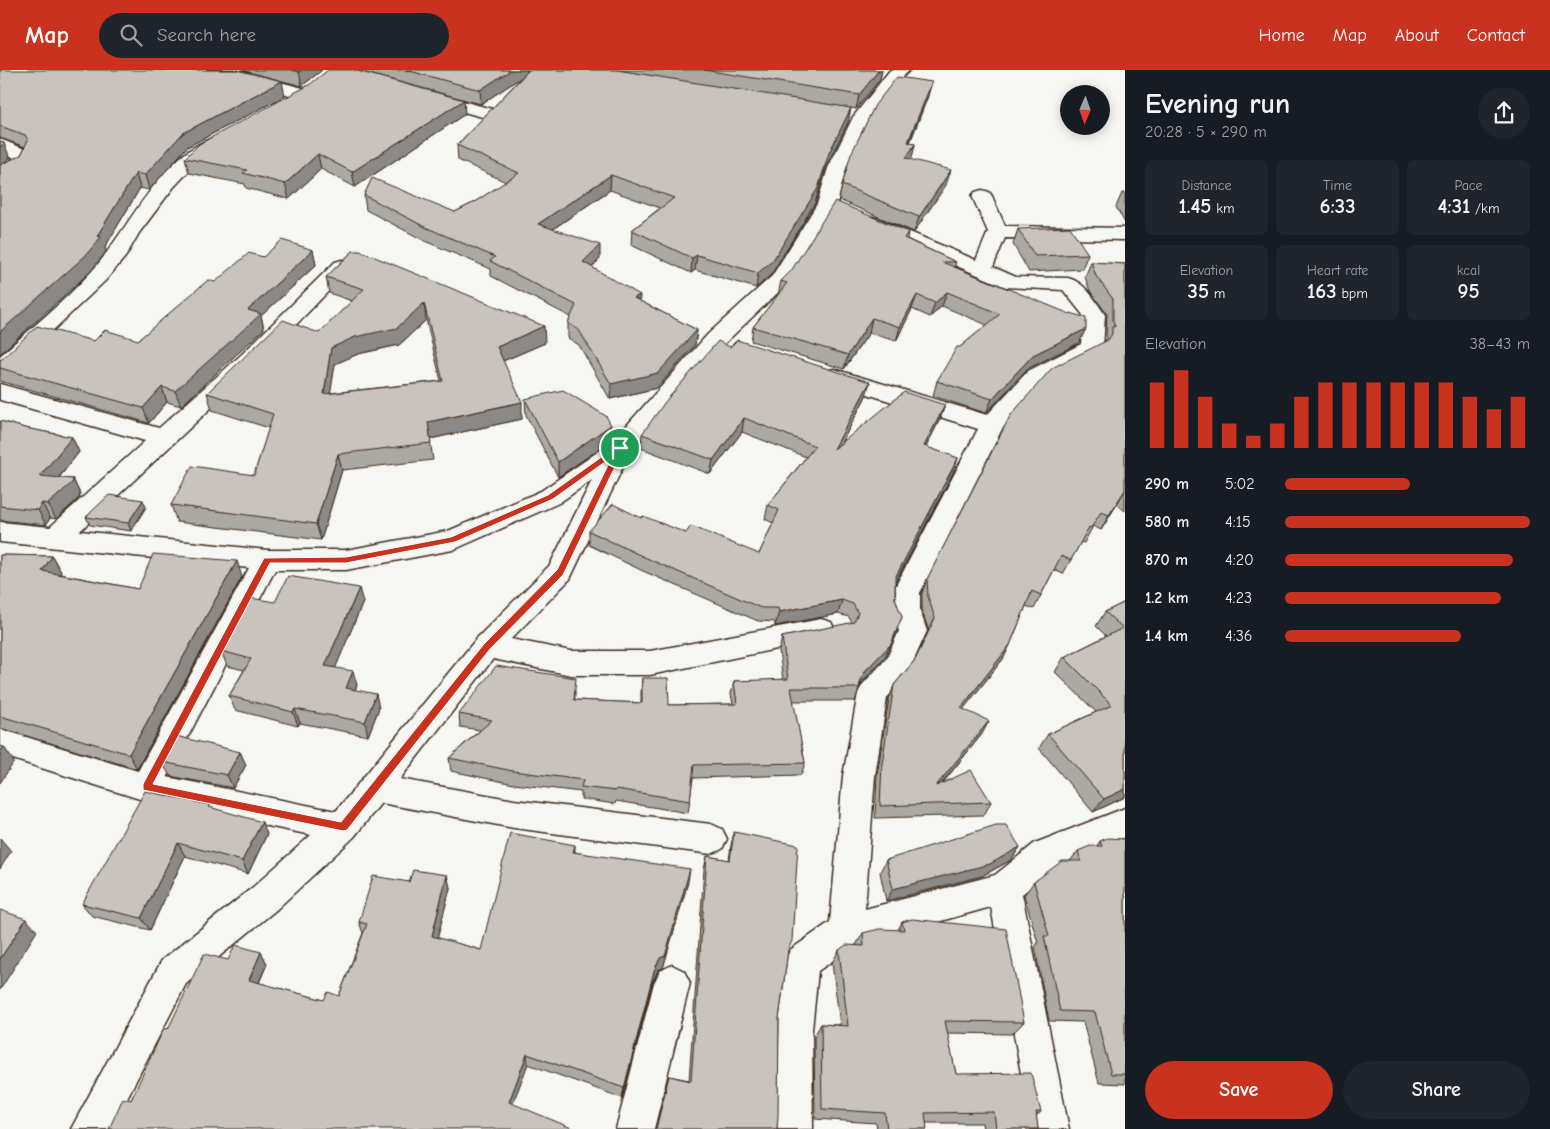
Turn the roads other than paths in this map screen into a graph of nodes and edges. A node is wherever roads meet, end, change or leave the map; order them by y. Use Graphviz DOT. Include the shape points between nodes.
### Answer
graph roads {
  1 [pos="215,70"];
  2 [pos="891,72"];
  3 [pos="410,92"];
  4 [pos="280,108"];
  5 [pos="486,113"];
  6 [pos="229,136"];
  7 [pos="0,144"];
  8 [pos="0,175"];
  9 [pos="982,196"];
  10 [pos="842,211"];
  11 [pos="998,232"];
  12 [pos="1125,234"];
  13 [pos="342,266"];
  14 [pos="981,271"];
  15 [pos="0,368"];
  16 [pos="811,369"];
  17 [pos="0,392"];
  18 [pos="992,424"];
  19 [pos="164,438"];
  20 [pos="620,448"];
  21 [pos="0,532"];
  22 [pos="55,538"];
  23 [pos="267,560"];
  24 [pos="838,626"];
  25 [pos="487,646"];
  26 [pos="0,742"];
  27 [pos="146,787"];
  28 [pos="374,788"];
  29 [pos="1125,822"];
  30 [pos="343,827"];
  31 [pos="711,839"];
  32 [pos="1004,888"];
  33 [pos="846,932"];
  34 [pos="672,983"];
  35 [pos="90,1129"];
  36 [pos="634,1129"];
  37 [pos="794,1129"];
  38 [pos="1050,1129"];
  1 -- 4 [label="street" via="312,88"];
  2 -- 10 [label="street" via="852,116 837,168"];
  3 -- 5 [label="street"];
  6 -- 15 [label="street" via="196,153 166,184 99,276"];
  7 -- 8 [label="street" via="24,155 19,164"];
  9 -- 11 [label="street"];
  10 -- 14 [label="street"];
  10 -- 20 [label="street" via="725,342"];
  11 -- 12 [label="street"];
  11 -- 14 [label="street"];
  13 -- 19 [label="street" via="250,359"];
  14 -- 18 [label="street" via="1013,283 1068,284 1094,315 1092,348 1036,376"];
  16 -- 18 [label="street"];
  17 -- 19 [label="street"];
  18 -- 33 [label="street" via="906,593 906,611 913,631 898,665 873,693 859,776"];
  19 -- 22 [label="street"];
  20 -- 23 [label="street" via="550,497 453,540 346,560"];
  20 -- 25 [label="street" via="560,572"];
  21 -- 22 [label="street"];
  22 -- 23 [label="street"];
  23 -- 27 [label="street"];
  24 -- 25 [label="street" via="650,663 571,663"];
  25 -- 28 [label="street"];
  26 -- 27 [label="street"];
  27 -- 30 [label="street"];
  28 -- 30 [label="street"];
  28 -- 31 [label="street" via="514,814"];
  29 -- 32 [label="street" via="1047,854"];
  30 -- 35 [label="street" via="265,898 174,972"];
  32 -- 33 [label="street"];
  32 -- 38 [label="street"];
  33 -- 37 [label="street" via="802,962 794,1030"];
  34 -- 36 [label="street"];
}
